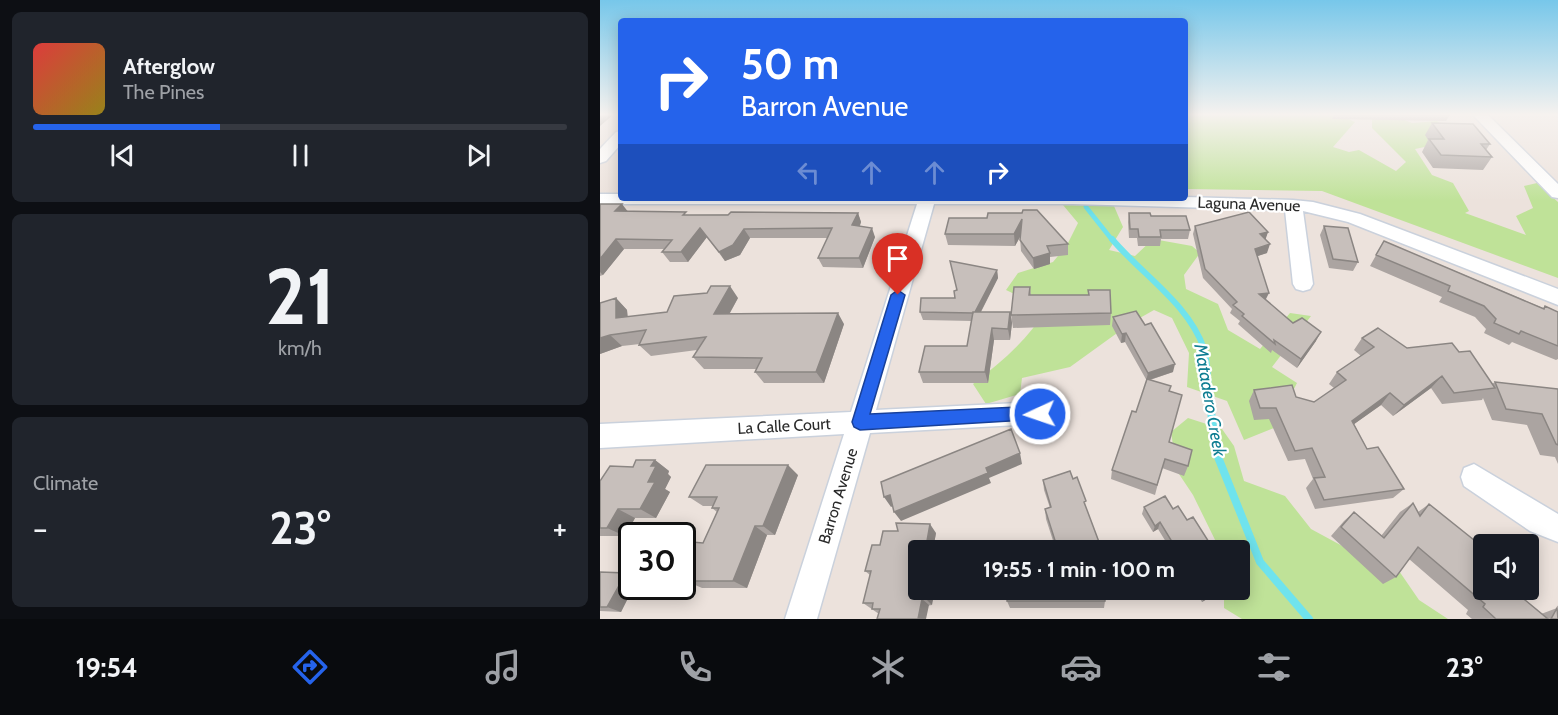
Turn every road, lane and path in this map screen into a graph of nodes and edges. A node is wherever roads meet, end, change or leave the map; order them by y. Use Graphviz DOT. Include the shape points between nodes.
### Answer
graph roads {
  1 [pos="613,144"];
  2 [pos="1510,144"];
  3 [pos="600,158"];
  4 [pos="1558,193"];
  5 [pos="600,199"];
  6 [pos="618,199"];
  7 [pos="927,201"];
  8 [pos="1136,201"];
  9 [pos="1293,205"];
  10 [pos="1303,284"];
  11 [pos="1558,297"];
  12 [pos="1040,414"];
  13 [pos="860,422"];
  14 [pos="600,436"];
  15 [pos="1474,477"];
  16 [pos="1558,528"];
  17 [pos="801,619"];
  1 -- 3 [label="street"];
  2 -- 4 [label="street"];
  5 -- 6 [label="street, Laguna Avenue"];
  7 -- 13 [label="street, Barron Avenue"];
  8 -- 9 [label="street, Laguna Avenue"];
  9 -- 10 [label="street"];
  9 -- 11 [label="street, Laguna Avenue" via="1354,218"];
  12 -- 13 [label="street, La Calle Court"];
  13 -- 14 [label="street, La Calle Court"];
  13 -- 17 [label="street, Barron Avenue"];
  15 -- 16 [label="street" via="1540,521"];
}
